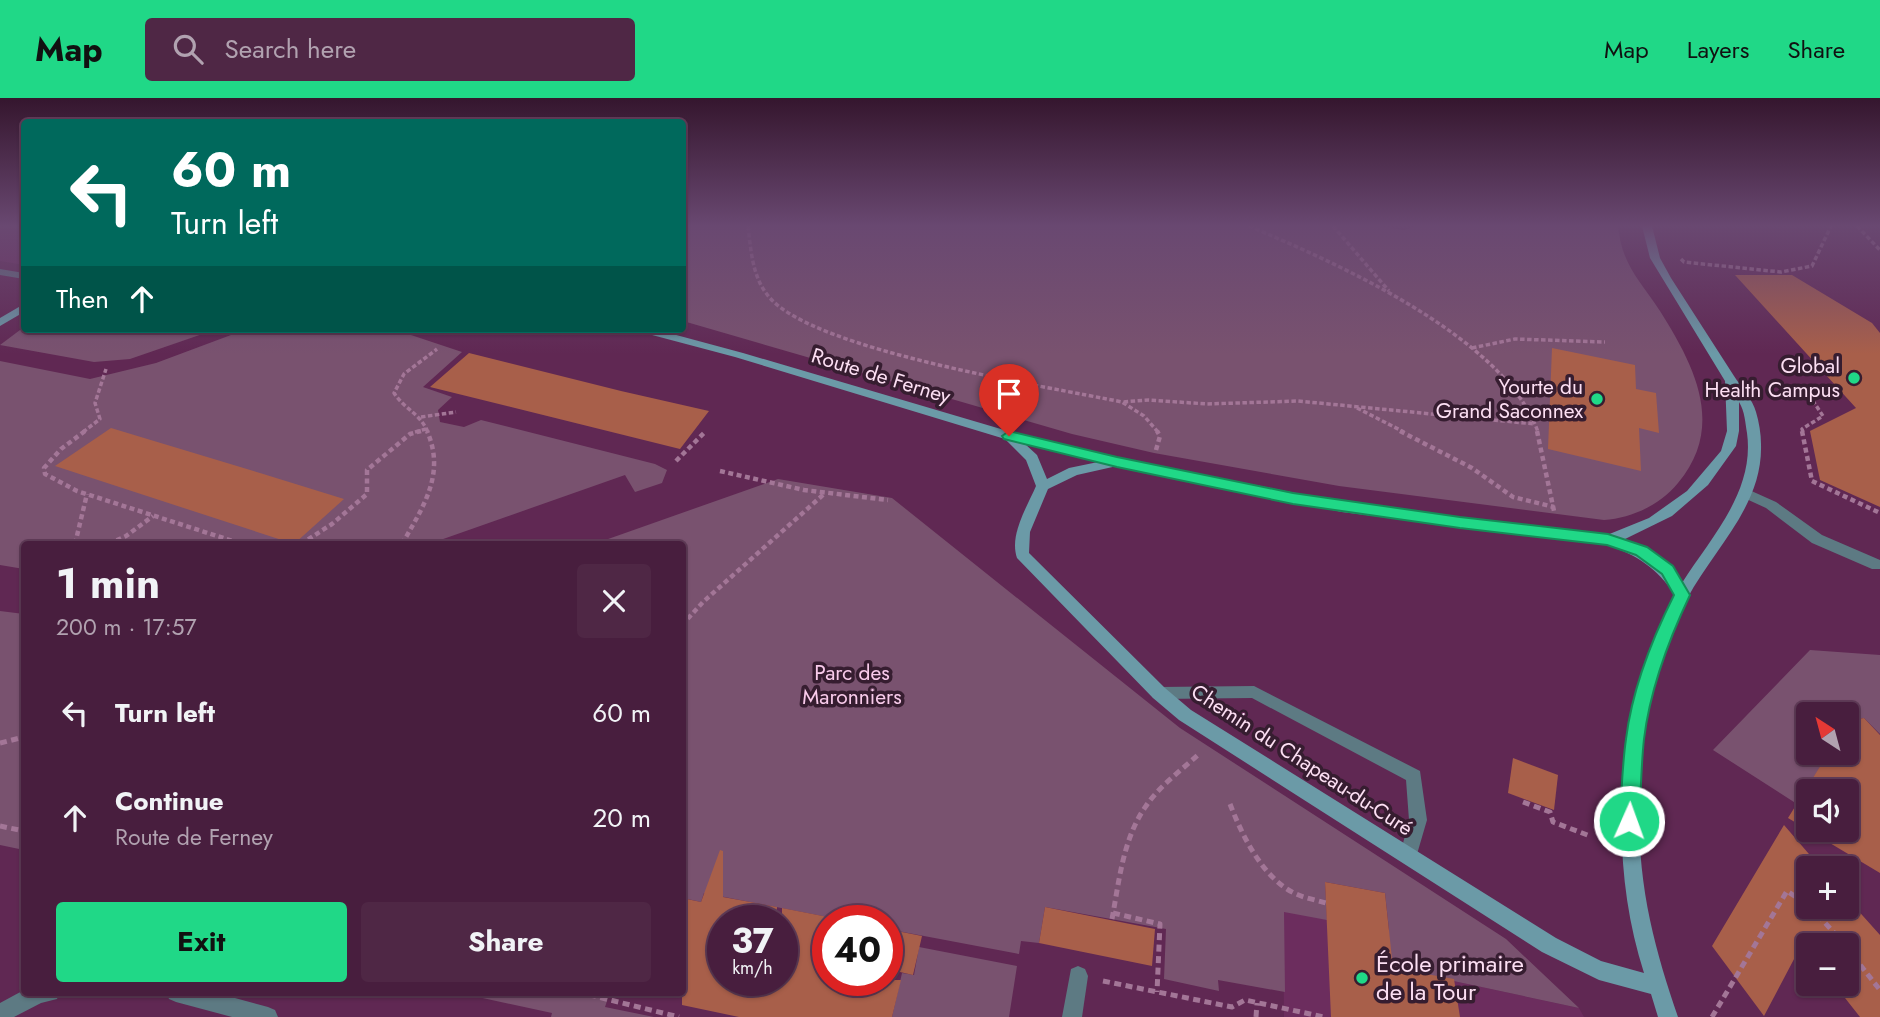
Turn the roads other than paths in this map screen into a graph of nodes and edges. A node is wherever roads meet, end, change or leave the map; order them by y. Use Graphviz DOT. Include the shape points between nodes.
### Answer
graph roads {
  1 [pos="1661,269"];
  2 [pos="0,272"];
  3 [pos="21,276"];
  4 [pos="21,309"];
  5 [pos="0,323"];
  6 [pos="656,333"];
  7 [pos="1731,380"];
  8 [pos="1009,436"];
  9 [pos="1117,462"];
  10 [pos="1043,486"];
  11 [pos="1747,494"];
  12 [pos="1608,540"];
  13 [pos="1878,565"];
  14 [pos="1682,595"];
  15 [pos="1159,693"];
  16 [pos="1409,855"];
  17 [pos="1078,976"];
  18 [pos="1657,986"];
  19 [pos="33,996"];
  20 [pos="191,996"];
  21 [pos="0,1014"];
  22 [pos="268,1017"];
  23 [pos="1072,1017"];
  24 [pos="1668,1017"];
  1 -- 7 [label="street"];
  2 -- 3 [label="street"];
  4 -- 5 [label="street"];
  6 -- 8 [label="street, Route de Ferney"];
  7 -- 11 [label="street" via="1750,410 1756,435"];
  7 -- 12 [label="street" via="1730,447 1703,484 1684,503 1644,527"];
  8 -- 9 [label="street, Route de Ferney"];
  8 -- 10 [label="street" via="1032,458"];
  9 -- 10 [label="street" via="1074,471"];
  9 -- 12 [label="street, Route de Ferney" via="1342,507"];
  10 -- 15 [label="street, Chemin du Chapeau-du-Curé" via="1023,532 1022,554"];
  11 -- 13 [label="street" via="1771,505 1817,539"];
  11 -- 14 [label="street"];
  12 -- 14 [label="street, Route de Ferney" via="1642,551 1668,570"];
  14 -- 18 [label="street" via="1647,686 1635,738 1629,799 1639,918"];
  15 -- 16 [label="street, Chemin du Chapeau-du-Curé" via="1217,736"];
  15 -- 16 [label="street" via="1254,692 1414,776 1418,820"];
  16 -- 18 [label="street, Chemin du Chapeau-du-Curé" via="1573,958"];
  17 -- 23 [label="street"];
  18 -- 24 [label="street"];
  19 -- 21 [label="street"];
  20 -- 22 [label="street"];
}
